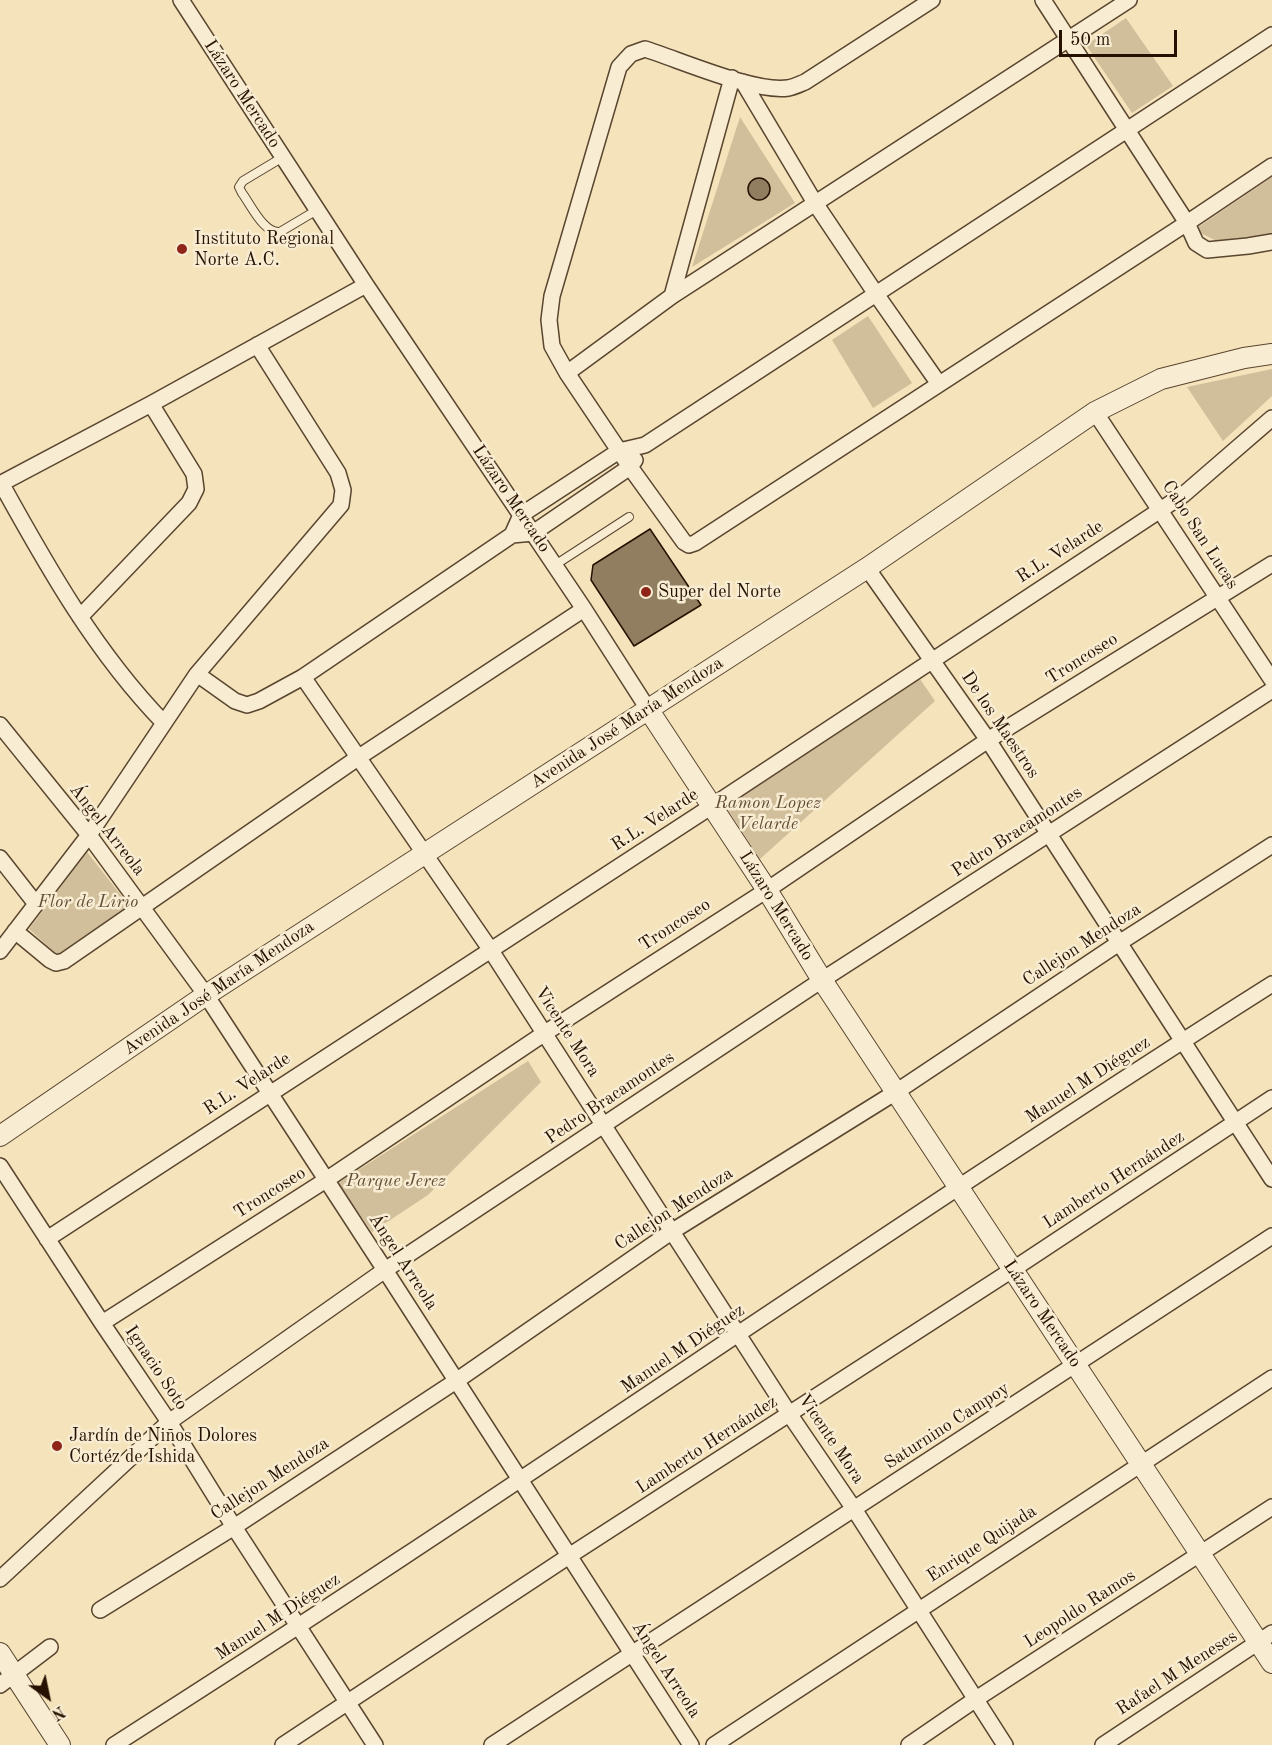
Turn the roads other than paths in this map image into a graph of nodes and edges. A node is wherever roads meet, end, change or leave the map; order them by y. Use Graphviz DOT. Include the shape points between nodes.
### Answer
graph roads {
  1 [pos="181,0"];
  2 [pos="932,0"];
  3 [pos="1043,0"];
  4 [pos="1130,0"];
  5 [pos="1272,35"];
  6 [pos="1068,41"];
  7 [pos="738,80"];
  8 [pos="1125,129"];
  9 [pos="283,157"];
  10 [pos="1272,166"];
  11 [pos="815,203"];
  12 [pos="317,210"];
  13 [pos="1187,223"];
  14 [pos="1272,242"];
  15 [pos="366,285"];
  16 [pos="876,294"];
  17 [pos="672,296"];
  18 [pos="257,345"];
  19 [pos="1272,354"];
  20 [pos="567,373"];
  21 [pos="939,384"];
  22 [pos="151,404"];
  23 [pos="1095,412"];
  24 [pos="1272,418"];
  25 [pos="645,445"];
  26 [pos="620,451"];
  27 [pos="630,467"];
  28 [pos="1,483"];
  29 [pos="1160,510"];
  30 [pos="521,515"];
  31 [pos="629,517"];
  32 [pos="533,533"];
  33 [pos="512,535"];
  34 [pos="1272,564"];
  35 [pos="555,565"];
  36 [pos="867,568"];
  37 [pos="1218,598"];
  38 [pos="584,609"];
  39 [pos="80,616"];
  40 [pos="932,660"];
  41 [pos="197,674"];
  42 [pos="303,677"];
  43 [pos="1272,680"];
  44 [pos="1272,690"];
  45 [pos="648,710"];
  46 [pos="164,723"];
  47 [pos="0,725"];
  48 [pos="988,740"];
  49 [pos="359,757"];
  50 [pos="712,806"];
  51 [pos="1050,834"];
  52 [pos="89,835"];
  53 [pos="1272,845"];
  54 [pos="424,854"];
  55 [pos="0,858"];
  56 [pos="767,890"];
  57 [pos="36,904"];
  58 [pos="142,908"];
  59 [pos="15,931"];
  60 [pos="1119,943"];
  61 [pos="490,949"];
  62 [pos="0,951"];
  63 [pos="822,980"];
  64 [pos="1272,984"];
  65 [pos="206,995"];
  66 [pos="544,1033"];
  67 [pos="1183,1040"];
  68 [pos="270,1092"];
  69 [pos="896,1092"];
  70 [pos="1272,1098"];
  71 [pos="1236,1123"];
  72 [pos="604,1125"];
  73 [pos="0,1136"];
  74 [pos="0,1166"];
  75 [pos="1272,1179"];
  76 [pos="326,1180"];
  77 [pos="959,1188"];
  78 [pos="671,1232"];
  79 [pos="1272,1236"];
  80 [pos="46,1239"];
  81 [pos="386,1270"];
  82 [pos="1012,1270"];
  83 [pos="102,1323"];
  84 [pos="740,1335"];
  85 [pos="1076,1365"];
  86 [pos="1272,1378"];
  87 [pos="456,1381"];
  88 [pos="790,1415"];
  89 [pos="169,1422"];
  90 [pos="1141,1463"];
  91 [pos="520,1480"];
  92 [pos="1272,1507"];
  93 [pos="854,1509"];
  94 [pos="234,1527"];
  95 [pos="1200,1555"];
  96 [pos="569,1556"];
  97 [pos="0,1579"];
  98 [pos="918,1609"];
  99 [pos="100,1610"];
  100 [pos="300,1627"];
  101 [pos="1265,1638"];
  102 [pos="50,1647"];
  103 [pos="0,1653"];
  104 [pos="633,1653"];
  105 [pos="1272,1663"];
  106 [pos="7,1679"];
  107 [pos="976,1699"];
  108 [pos="347,1703"];
  109 [pos="60,1745"];
  110 [pos="114,1745"];
  111 [pos="283,1745"];
  112 [pos="375,1745"];
  113 [pos="492,1745"];
  114 [pos="691,1745"];
  115 [pos="714,1745"];
  116 [pos="909,1745"];
  117 [pos="1005,1745"];
  118 [pos="1103,1745"];
  1 -- 9 [label="street, Lázaro Mercado"];
  2 -- 7 [label="street" via="806,82 772,88"];
  3 -- 6 [label="street"];
  4 -- 6 [label="street"];
  5 -- 8 [label="street"];
  6 -- 8 [label="street"];
  6 -- 11 [label="street"];
  7 -- 11 [label="street"];
  7 -- 17 [label="street"];
  7 -- 20 [label="street" via="645,49 631,54 619,67 552,296 552,346"];
  8 -- 13 [label="street"];
  8 -- 16 [label="street"];
  9 -- 12 [label="street, Lázaro Mercado"];
  9 -- 12 [label="lane" via="243,181 242,193 274,233"];
  10 -- 13 [label="street"];
  11 -- 16 [label="street"];
  11 -- 17 [label="street"];
  12 -- 15 [label="street, Lázaro Mercado"];
  13 -- 14 [label="street" via="1196,243 1207,250"];
  13 -- 21 [label="street"];
  15 -- 18 [label="street"];
  15 -- 30 [label="street, Lázaro Mercado"];
  16 -- 21 [label="street"];
  16 -- 25 [label="street"];
  17 -- 20 [label="street"];
  18 -- 22 [label="street"];
  18 -- 41 [label="street" via="338,473 343,490 341,505"];
  19 -- 23 [label="street, Avenida José María Mendoza" via="1161,379"];
  20 -- 26 [label="street"];
  21 -- 27 [label="street" via="689,545"];
  22 -- 28 [label="street"];
  22 -- 39 [label="street" via="194,474 196,489 189,503"];
  23 -- 29 [label="street, Cabo San Lucas"];
  23 -- 36 [label="street, Avenida José María Mendoza"];
  24 -- 29 [label="street, R.L. Velarde"];
  25 -- 26 [label="street"];
  25 -- 27 [label="street"];
  26 -- 27 [label="street"];
  26 -- 30 [label="street"];
  27 -- 32 [label="street"];
  28 -- 39 [label="street"];
  29 -- 37 [label="street, Cabo San Lucas"];
  29 -- 40 [label="street, R.L. Velarde"];
  30 -- 32 [label="street, Lázaro Mercado"];
  30 -- 33 [label="street"];
  31 -- 35 [label="lane"];
  32 -- 33 [label="street"];
  32 -- 35 [label="street, Lázaro Mercado"];
  33 -- 42 [label="street"];
  34 -- 37 [label="street, Troncoseo"];
  35 -- 38 [label="street, Lázaro Mercado"];
  36 -- 40 [label="street, De los Maestros"];
  36 -- 45 [label="street, Avenida José María Mendoza"];
  37 -- 43 [label="street, Cabo San Lucas"];
  37 -- 48 [label="street, Troncoseo"];
  38 -- 45 [label="street, Lázaro Mercado"];
  38 -- 49 [label="street"];
  39 -- 46 [label="street" via="113,666"];
  40 -- 48 [label="street, De los Maestros"];
  40 -- 50 [label="street, R.L. Velarde"];
  41 -- 42 [label="street" via="247,705"];
  41 -- 46 [label="street"];
  42 -- 49 [label="street, Vicente Mora"];
  44 -- 51 [label="street, Pedro Bracamontes"];
  45 -- 50 [label="street, Lázaro Mercado"];
  45 -- 54 [label="street, Avenida José María Mendoza"];
  46 -- 52 [label="street"];
  47 -- 52 [label="street, Ángel Arreola"];
  48 -- 51 [label="street, De los Maestros"];
  48 -- 56 [label="street, Troncoseo"];
  49 -- 54 [label="street, Vicente Mora"];
  49 -- 58 [label="street"];
  50 -- 56 [label="street, Lázaro Mercado"];
  50 -- 61 [label="street, R.L. Velarde"];
  51 -- 60 [label="street, De los Maestros"];
  51 -- 63 [label="street, Pedro Bracamontes"];
  52 -- 57 [label="street"];
  52 -- 58 [label="street, Ángel Arreola"];
  53 -- 60 [label="street, Callejon Mendoza"];
  54 -- 61 [label="street, Vicente Mora"];
  54 -- 65 [label="street, Avenida José María Mendoza"];
  55 -- 57 [label="street"];
  56 -- 63 [label="street, Lázaro Mercado"];
  56 -- 66 [label="street, Troncoseo"];
  57 -- 59 [label="street"];
  58 -- 59 [label="street" via="56,963"];
  58 -- 65 [label="street, Ángel Arreola"];
  59 -- 62 [label="street"];
  60 -- 67 [label="street, De los Maestros"];
  60 -- 69 [label="street, Callejon Mendoza"];
  61 -- 66 [label="street, Vicente Mora"];
  61 -- 68 [label="street, R.L. Velarde"];
  63 -- 69 [label="street, Lázaro Mercado"];
  63 -- 72 [label="street, Pedro Bracamontes"];
  64 -- 67 [label="street, Manuel M Diéguez"];
  65 -- 68 [label="street, Ángel Arreola"];
  65 -- 73 [label="street, Avenida José María Mendoza"];
  66 -- 72 [label="street, Vicente Mora"];
  66 -- 76 [label="street, Troncoseo"];
  67 -- 71 [label="street, De los Maestros"];
  67 -- 77 [label="street, Manuel M Diéguez"];
  68 -- 76 [label="street, Ángel Arreola"];
  68 -- 80 [label="street, R.L. Velarde"];
  69 -- 77 [label="street, Lázaro Mercado"];
  69 -- 78 [label="street, Callejon Mendoza"];
  70 -- 71 [label="street, Lamberto Hernández"];
  71 -- 75 [label="street, De los Maestros"];
  71 -- 82 [label="street, Lamberto Hernández"];
  72 -- 78 [label="street, Vicente Mora"];
  72 -- 81 [label="street, Pedro Bracamontes"];
  74 -- 80 [label="street, Ignacio Soto"];
  76 -- 81 [label="street, Ángel Arreola"];
  76 -- 83 [label="street, Troncoseo"];
  77 -- 82 [label="street, Lázaro Mercado"];
  77 -- 84 [label="street, Manuel M Diéguez"];
  78 -- 84 [label="street, Vicente Mora"];
  78 -- 87 [label="street, Callejon Mendoza"];
  79 -- 85 [label="street, Saturnino Campoy"];
  80 -- 83 [label="street, Ignacio Soto"];
  81 -- 87 [label="street, Ángel Arreola"];
  81 -- 89 [label="street, Pedro Bracamontes"];
  82 -- 85 [label="street, Lázaro Mercado"];
  82 -- 88 [label="street, Lamberto Hernández"];
  83 -- 89 [label="street, Ignacio Soto"];
  84 -- 88 [label="street, Vicente Mora"];
  84 -- 91 [label="street, Manuel M Diéguez"];
  85 -- 90 [label="street, Lázaro Mercado"];
  85 -- 93 [label="street, Saturnino Campoy"];
  86 -- 90 [label="street, Enrique Quijada"];
  87 -- 91 [label="street, Ángel Arreola"];
  87 -- 94 [label="street, Callejon Mendoza"];
  88 -- 93 [label="street, Vicente Mora"];
  88 -- 96 [label="street, Lamberto Hernández"];
  89 -- 94 [label="street, Ignacio Soto"];
  89 -- 97 [label="street, Pedro Bracamontes"];
  90 -- 95 [label="street, Lázaro Mercado"];
  90 -- 98 [label="street, Enrique Quijada"];
  91 -- 96 [label="street, Ángel Arreola"];
  91 -- 100 [label="street, Manuel M Diéguez"];
  92 -- 95 [label="street, Leopoldo Ramos"];
  93 -- 98 [label="street, Vicente Mora"];
  93 -- 104 [label="street, Saturnino Campoy"];
  94 -- 99 [label="street, Callejon Mendoza"];
  94 -- 100 [label="street, Ignacio Soto"];
  95 -- 101 [label="street, Lázaro Mercado"];
  95 -- 107 [label="street, Leopoldo Ramos"];
  96 -- 104 [label="street, Ángel Arreola"];
  96 -- 108 [label="street, Lamberto Hernández"];
  98 -- 107 [label="street, Vicente Mora"];
  98 -- 115 [label="street, Enrique Quijada"];
  100 -- 108 [label="street, Ignacio Soto"];
  100 -- 110 [label="street, Manuel M Diéguez"];
  101 -- 105 [label="street, Lázaro Mercado"];
  101 -- 118 [label="street, Rafael M Meneses"];
  102 -- 106 [label="street"];
  103 -- 106 [label="street"];
  104 -- 113 [label="street, Saturnino Campoy"];
  104 -- 114 [label="street, Ángel Arreola"];
  106 -- 109 [label="street"];
  107 -- 116 [label="street, Leopoldo Ramos"];
  107 -- 117 [label="street, Vicente Mora"];
  108 -- 111 [label="street, Lamberto Hernández"];
  108 -- 112 [label="street, Ignacio Soto"];
}
